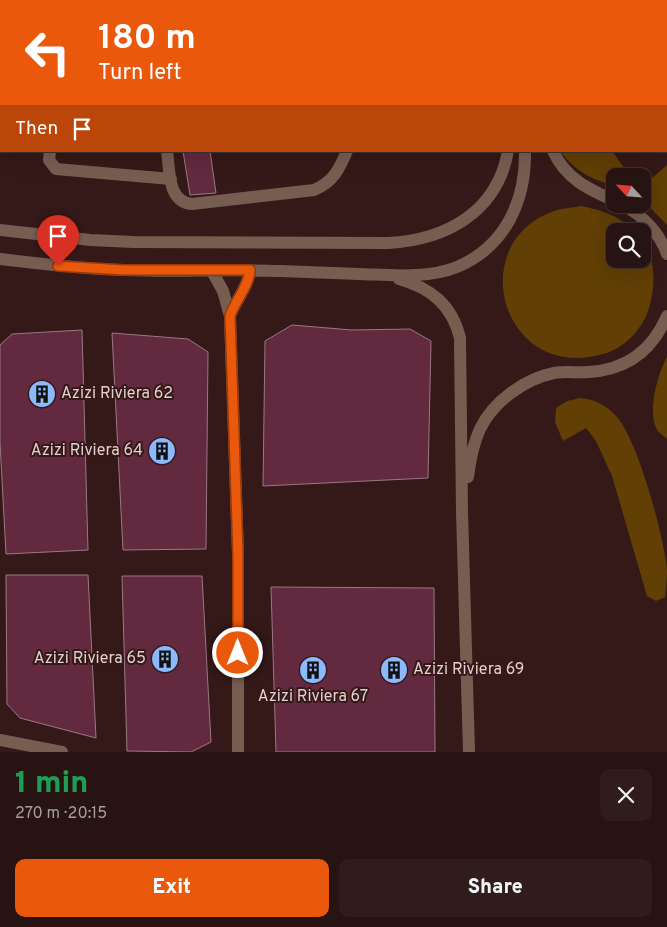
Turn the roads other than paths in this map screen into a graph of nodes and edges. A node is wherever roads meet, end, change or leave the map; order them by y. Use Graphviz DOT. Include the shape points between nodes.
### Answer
graph roads {
  1 [pos="50,152"];
  2 [pos="167,152"];
  3 [pos="347,152"];
  4 [pos="508,152"];
  5 [pos="525,152"];
  6 [pos="554,152"];
  7 [pos="171,178"];
  8 [pos="606,196"];
  9 [pos="636,213"];
  10 [pos="0,230"];
  11 [pos="667,254"];
  12 [pos="0,259"];
  13 [pos="250,270"];
  14 [pos="212,271"];
  15 [pos="384,275"];
  16 [pos="230,316"];
  17 [pos="667,316"];
  18 [pos="462,512"];
  19 [pos="0,740"];
  20 [pos="62,752"];
  21 [pos="238,752"];
  22 [pos="469,752"];
  1 -- 7 [label="street" via="49,160 56,169"];
  2 -- 7 [label="street"];
  3 -- 7 [label="street" via="337,174 314,190 192,204 176,198"];
  4 -- 10 [label="street" via="499,180 473,213 450,229 420,240 388,243 134,242"];
  5 -- 15 [label="street" via="524,179 517,207 493,243 470,260 442,272"];
  6 -- 8 [label="street" via="564,169 579,183"];
  9 -- 11 [label="street" via="658,235"];
  12 -- 14 [label="street" via="74,268"];
  13 -- 14 [label="street"];
  13 -- 15 [label="street"];
  13 -- 16 [label="street"];
  14 -- 16 [label="street" via="223,291"];
  15 -- 18 [label="street" via="430,291 448,308 458,327 461,349"];
  16 -- 21 [label="street" via="238,554"];
  17 -- 18 [label="street" via="655,339 623,365 609,370 543,376 518,388 498,405 480,429 475,443"];
  18 -- 22 [label="street"];
  19 -- 20 [label="street"];
}
